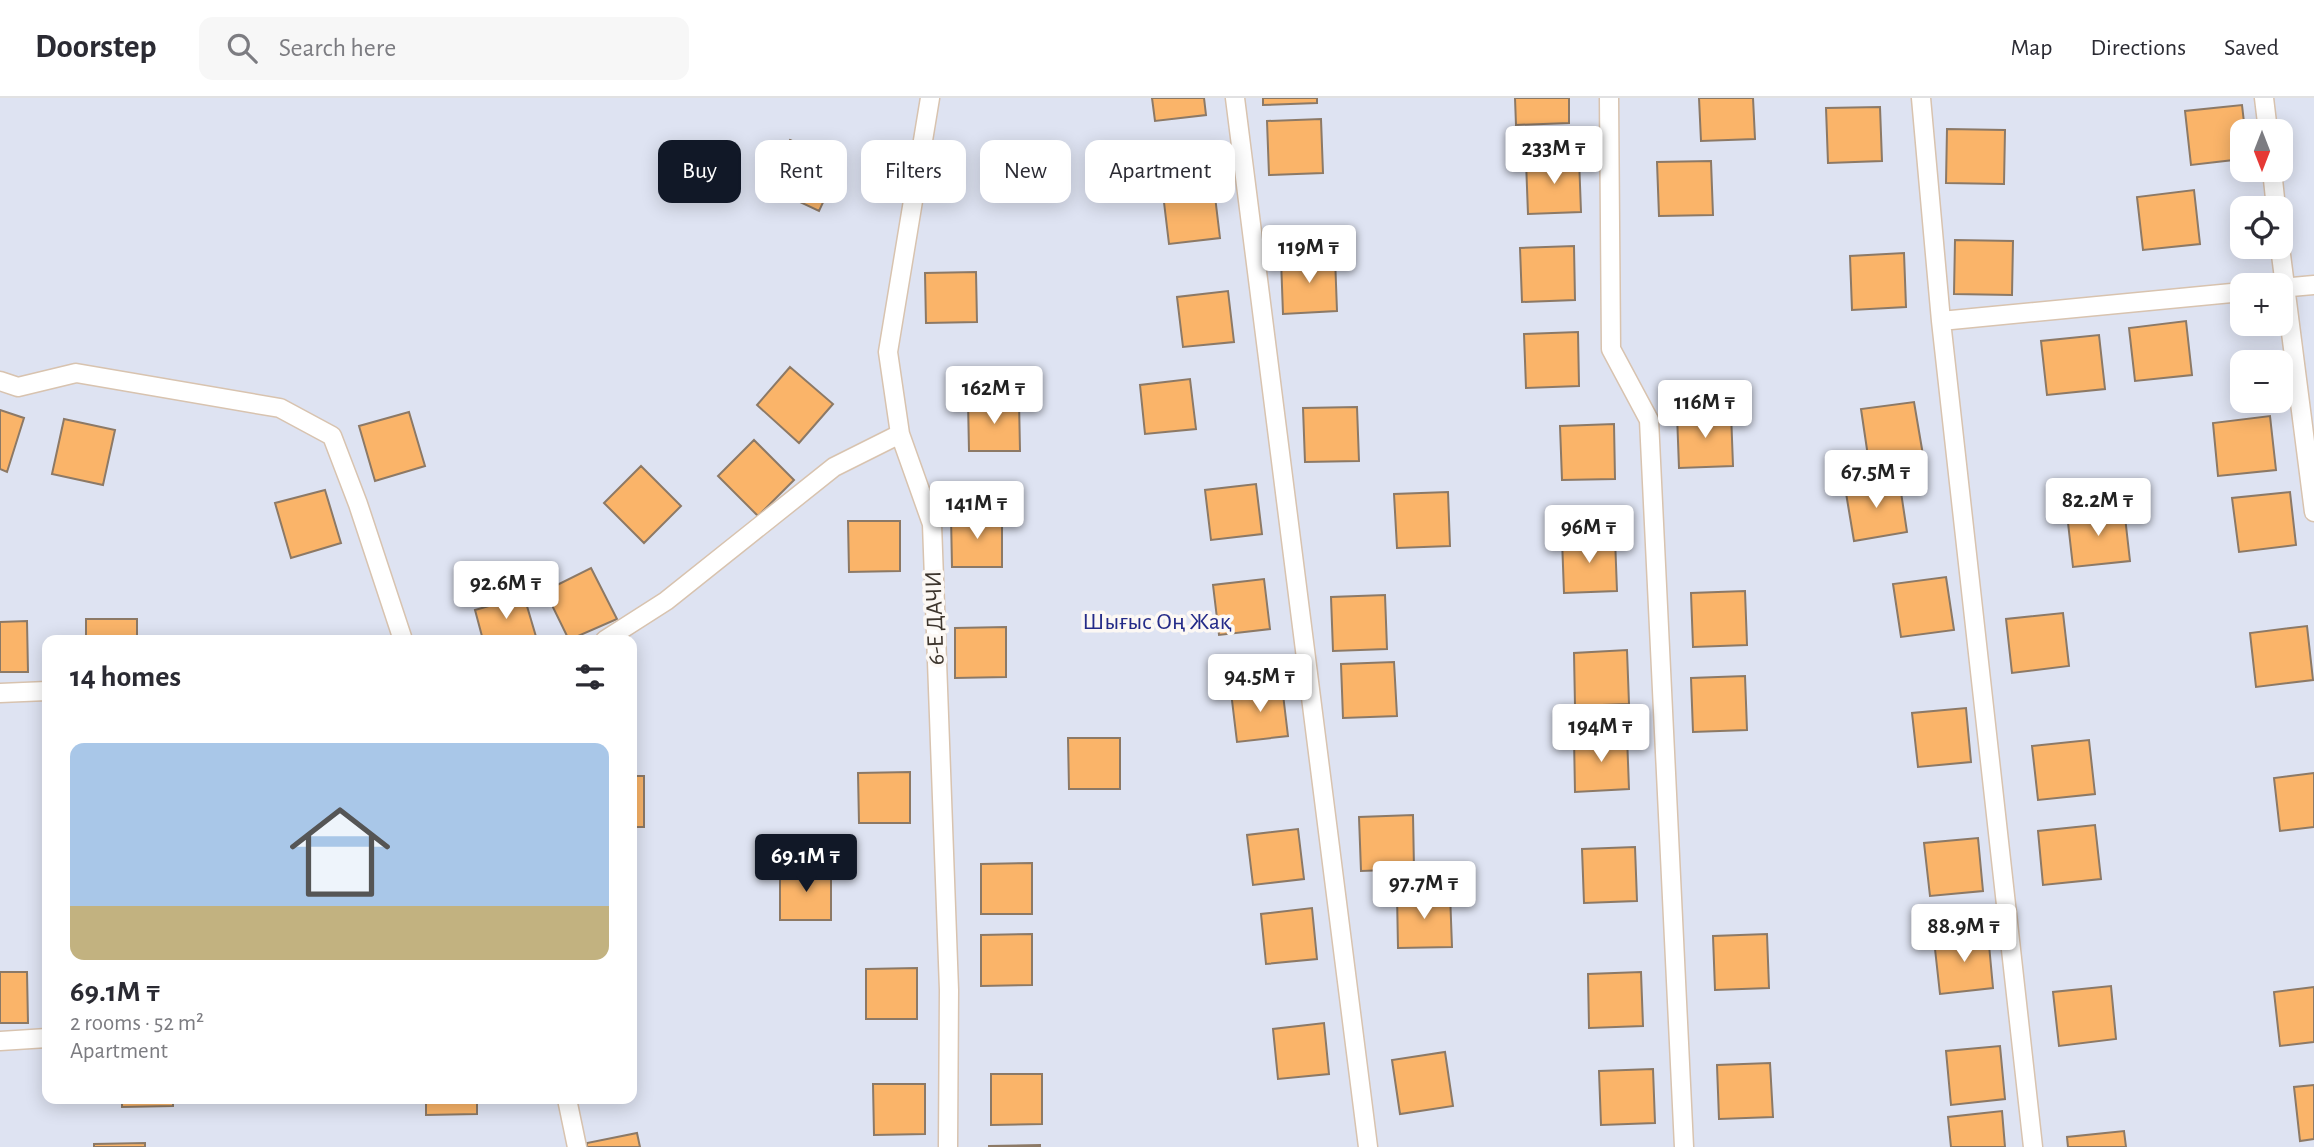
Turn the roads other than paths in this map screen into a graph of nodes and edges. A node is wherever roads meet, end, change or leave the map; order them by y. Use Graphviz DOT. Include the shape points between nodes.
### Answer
graph roads {
  1 [pos="930,98"];
  2 [pos="1236,98"];
  3 [pos="1609,98"];
  4 [pos="1921,98"];
  5 [pos="2264,98"];
  6 [pos="2267,119"];
  7 [pos="2314,285"];
  8 [pos="2293,287"];
  9 [pos="2230,293"];
  10 [pos="1941,321"];
  11 [pos="2289,336"];
  12 [pos="0,381"];
  13 [pos="900,434"];
  14 [pos="2314,512"];
  15 [pos="400,635"];
  16 [pos="613,635"];
  17 [pos="42,691"];
  18 [pos="0,693"];
  19 [pos="42,1038"];
  20 [pos="0,1041"];
  21 [pos="568,1104"];
  22 [pos="577,1147"];
  23 [pos="948,1147"];
  24 [pos="1368,1147"];
  25 [pos="1684,1147"];
  26 [pos="2033,1147"];
  1 -- 13 [label="lane, 6-Е ДАЧИ" via="888,352"];
  2 -- 24 [label="lane"];
  3 -- 25 [label="lane" via="1611,349 1649,421"];
  4 -- 10 [label="lane"];
  5 -- 6 [label="lane"];
  7 -- 8 [label="lane"];
  9 -- 10 [label="lane"];
  10 -- 26 [label="lane"];
  11 -- 14 [label="lane"];
  12 -- 15 [label="lane" via="18,387 76,373 280,408 332,436"];
  13 -- 16 [label="lane" via="834,467 666,601"];
  13 -- 23 [label="lane, 6-Е ДАЧИ" via="932,524 949,990"];
  17 -- 18 [label="lane"];
  19 -- 20 [label="lane"];
  21 -- 22 [label="lane"];
}
